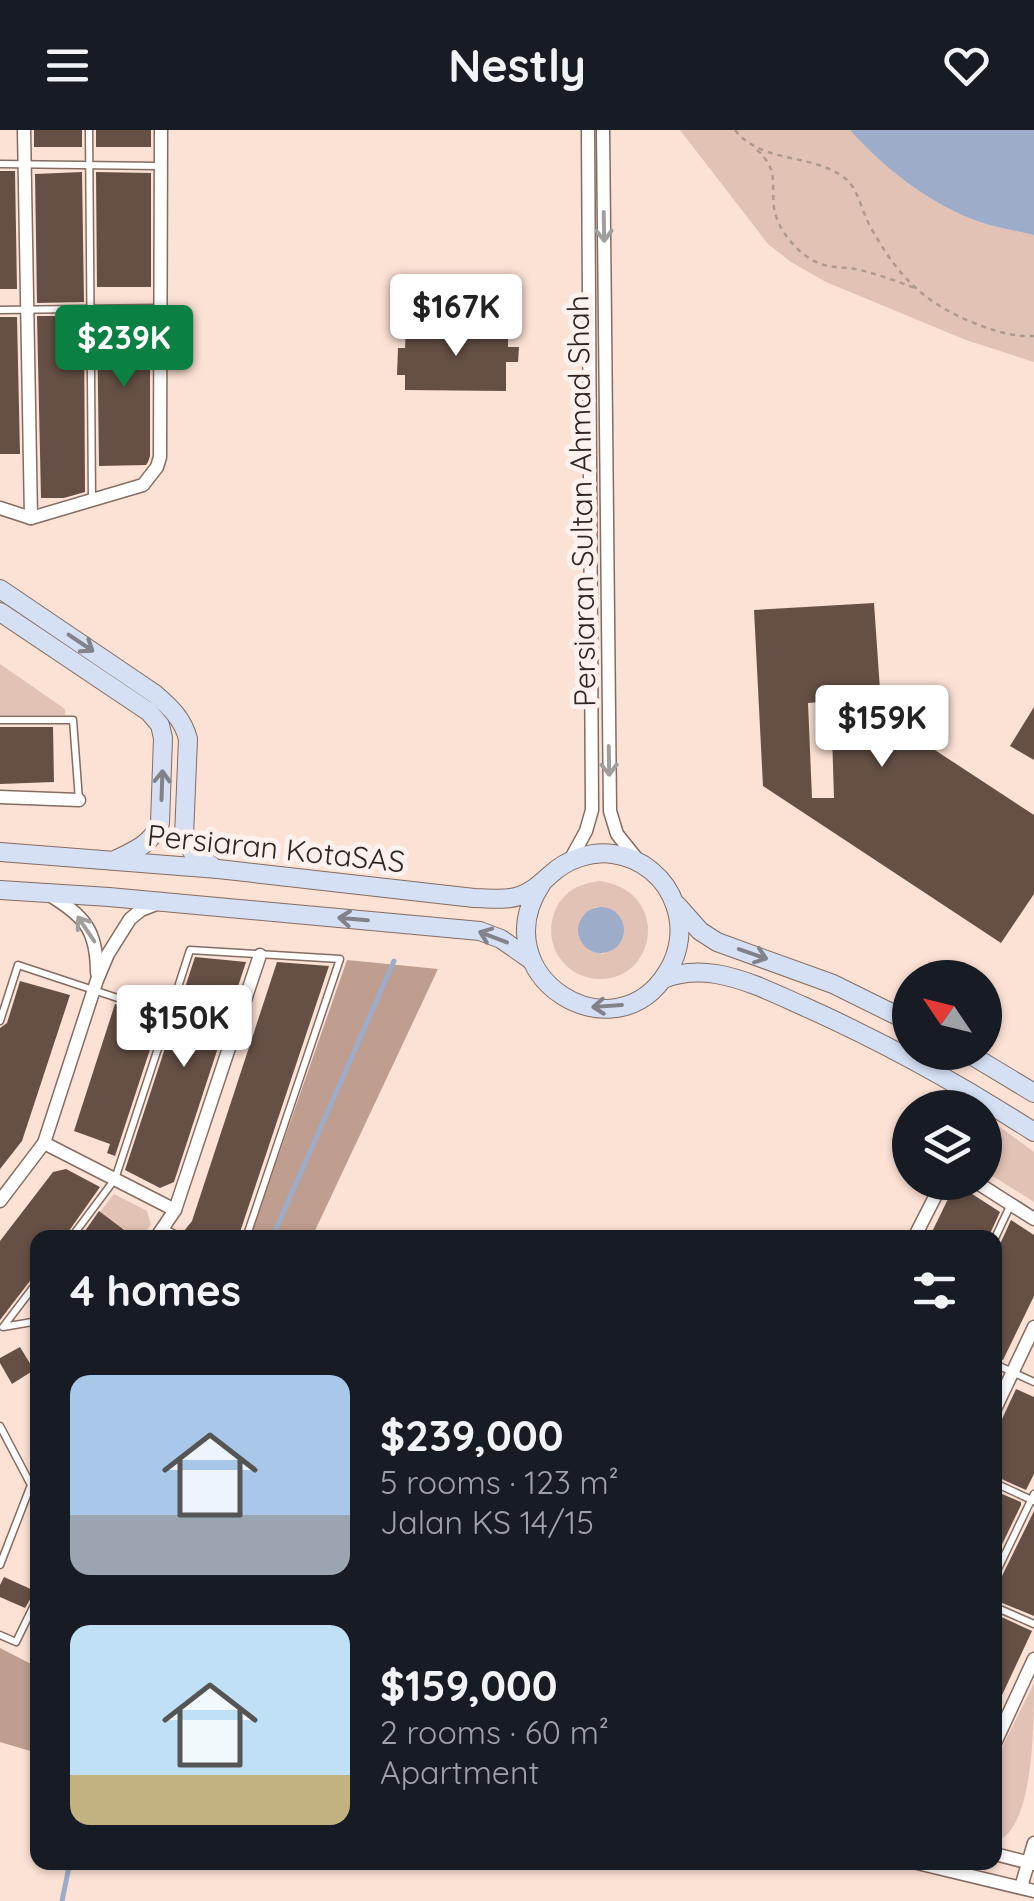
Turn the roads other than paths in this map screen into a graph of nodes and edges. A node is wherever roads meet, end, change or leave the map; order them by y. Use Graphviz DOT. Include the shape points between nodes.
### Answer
graph roads {
  1 [pos="24,130"];
  2 [pos="89,130"];
  3 [pos="161,130"];
  4 [pos="588,130"];
  5 [pos="603,130"];
  6 [pos="0,164"];
  7 [pos="24,164"];
  8 [pos="90,166"];
  9 [pos="160,166"];
  10 [pos="161,308"];
  11 [pos="90,309"];
  12 [pos="0,310"];
  13 [pos="28,310"];
  14 [pos="92,500"];
  15 [pos="0,508"];
  16 [pos="32,518"];
  17 [pos="0,588"];
  18 [pos="0,612"];
  19 [pos="0,720"];
  20 [pos="0,797"];
  21 [pos="79,800"];
  22 [pos="0,848"];
  23 [pos="117,860"];
  24 [pos="569,862"];
  25 [pos="639,862"];
  26 [pos="218,869"];
  27 [pos="542,883"];
  28 [pos="0,890"];
  29 [pos="46,893"];
  30 [pos="160,902"];
  31 [pos="674,902"];
  32 [pos="260,954"];
  33 [pos="531,960"];
  34 [pos="663,978"];
  35 [pos="95,986"];
  36 [pos="892,1013"];
  37 [pos="169,1015"];
  38 [pos="0,1020"];
  39 [pos="996,1070"];
  40 [pos="1034,1093"];
  41 [pos="1034,1132"];
  42 [pos="44,1143"];
  43 [pos="115,1179"];
  44 [pos="1002,1198"];
  45 [pos="932,1200"];
  46 [pos="0,1201"];
  47 [pos="1012,1204"];
  48 [pos="175,1210"];
  49 [pos="1034,1219"];
  50 [pos="77,1230"];
  51 [pos="161,1230"];
  52 [pos="249,1230"];
  53 [pos="918,1230"];
  54 [pos="999,1230"];
  55 [pos="30,1292"];
  56 [pos="30,1322"];
  57 [pos="1034,1327"];
  58 [pos="1002,1367"];
  59 [pos="1012,1372"];
  60 [pos="1034,1382"];
  61 [pos="1002,1394"];
  62 [pos="0,1426"];
  63 [pos="30,1483"];
  64 [pos="1002,1486"];
  65 [pos="30,1488"];
  66 [pos="1033,1498"];
  67 [pos="1002,1561"];
  68 [pos="0,1564"];
  69 [pos="1002,1610"];
  70 [pos="30,1613"];
  71 [pos="1034,1624"];
  72 [pos="0,1635"];
  73 [pos="1034,1658"];
  74 [pos="1002,1728"];
  75 [pos="1034,1843"];
  76 [pos="1002,1856"];
  77 [pos="1031,1863"];
  78 [pos="948,1870"];
  79 [pos="1028,1889"];
  1 -- 7 [label="street"];
  2 -- 8 [label="lane"];
  3 -- 9 [label="street"];
  4 -- 24 [label="street, Persiaran Sultan Ahmad Shah" via="592,810"];
  5 -- 25 [label="street, Persiaran Sultan Ahmad Shah, one-way" via="610,811 617,834"];
  6 -- 7 [label="lane"];
  7 -- 8 [label="lane"];
  7 -- 13 [label="street"];
  8 -- 9 [label="lane"];
  8 -- 11 [label="lane"];
  9 -- 10 [label="street"];
  10 -- 11 [label="lane"];
  10 -- 14 [label="street" via="160,457 143,485"];
  11 -- 13 [label="lane"];
  11 -- 14 [label="lane"];
  12 -- 13 [label="lane"];
  13 -- 16 [label="street"];
  14 -- 16 [label="street"];
  15 -- 16 [label="street"];
  17 -- 26 [label="main road, one-way" via="176,714 188,739 184,836 194,853"];
  23 -- 18 [label="main road, one-way" via="148,842 160,823 160,725"];
  19 -- 21 [label="lane" via="74,720"];
  20 -- 21 [label="street"];
  22 -- 23 [label="main road, Persiaran KotaSAS"];
  23 -- 26 [label="main road, Persiaran KotaSAS"];
  24 -- 25 [label="main road" via="600,854"];
  24 -- 27 [label="main road, Persiaran KotaSAS"];
  25 -- 31 [label="main road"];
  26 -- 27 [label="main road, Persiaran KotaSAS" via="474,898 509,899"];
  27 -- 33 [label="main road" via="526,920"];
  28 -- 29 [label="main road, Persiaran KotaSAS"];
  29 -- 30 [label="main road, Persiaran KotaSAS"];
  35 -- 29 [label="street, one-way" via="95,941 68,906"];
  33 -- 30 [label="main road, Persiaran KotaSAS, one-way" via="480,931"];
  30 -- 35 [label="street" via="130,919"];
  31 -- 34 [label="main road" via="679,942"];
  31 -- 36 [label="main road, one-way" via="717,942 834,984"];
  32 -- 37 [label="lane" via="190,950"];
  32 -- 48 [label="street"];
  32 -- 52 [label="lane" via="340,959"];
  34 -- 33 [label="main road, Persiaran KotaSAS, one-way" via="631,1003 592,1008 555,992"];
  34 -- 41 [label="main road, Persiaran KotaSAS" via="707,973 772,992 941,1074"];
  35 -- 37 [label="lane"];
  35 -- 38 [label="lane" via="18,966"];
  35 -- 42 [label="street"];
  37 -- 43 [label="lane"];
  39 -- 40 [label="main road"];
  42 -- 43 [label="street"];
  42 -- 46 [label="street"];
  43 -- 48 [label="street"];
  43 -- 50 [label="lane"];
  44 -- 47 [label="street"];
  45 -- 53 [label="street"];
  47 -- 49 [label="street"];
  47 -- 54 [label="lane"];
  48 -- 51 [label="street"];
  55 -- 56 [label="lane" via="3,1327"];
  57 -- 59 [label="street"];
  58 -- 59 [label="lane"];
  59 -- 60 [label="lane"];
  59 -- 61 [label="street"];
  62 -- 63 [label="lane"];
  64 -- 66 [label="lane"];
  65 -- 68 [label="lane"];
  66 -- 67 [label="lane"];
  69 -- 71 [label="lane"];
  70 -- 72 [label="lane" via="16,1642"];
  73 -- 74 [label="street"];
  75 -- 77 [label="street"];
  76 -- 77 [label="street"];
  77 -- 79 [label="street"];
  78 -- 79 [label="street"];
}
